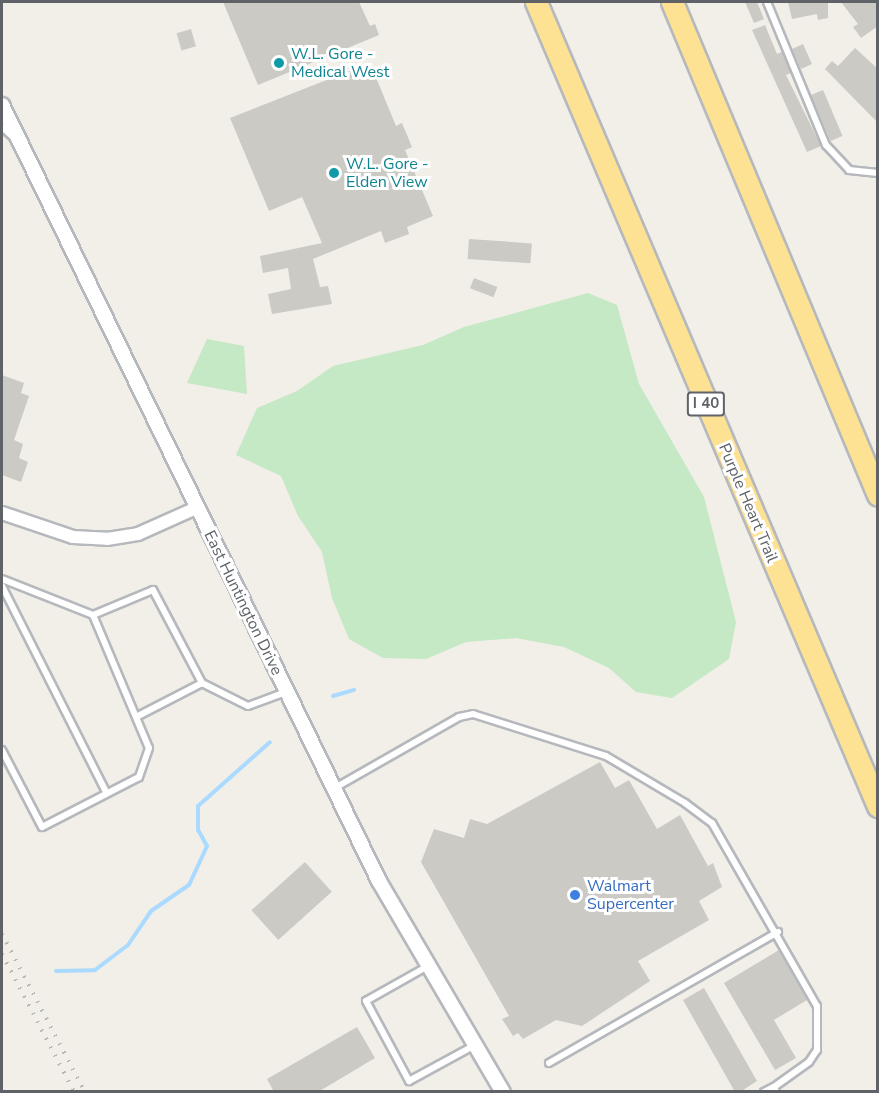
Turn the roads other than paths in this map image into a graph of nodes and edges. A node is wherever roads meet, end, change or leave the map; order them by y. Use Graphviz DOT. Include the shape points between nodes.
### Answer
graph roads {
  1 [pos="536,2"];
  2 [pos="672,2"];
  3 [pos="767,2"];
  4 [pos="2,105"];
  5 [pos="2,127"];
  6 [pos="21,144"];
  7 [pos="878,173"];
  8 [pos="878,495"];
  9 [pos="196,508"];
  10 [pos="2,513"];
  11 [pos="2,579"];
  12 [pos="2,586"];
  13 [pos="93,615"];
  14 [pos="202,683"];
  15 [pos="286,692"];
  16 [pos="138,716"];
  17 [pos="2,750"];
  18 [pos="332,789"];
  19 [pos="106,792"];
  20 [pos="878,806"];
  21 [pos="778,932"];
  22 [pos="428,966"];
  23 [pos="475,1045"];
  24 [pos="549,1063"];
  25 [pos="775,1089"];
  26 [pos="503,1092"];
  27 [pos="764,1092"];
  1 -- 20 [label="highway, Purple Heart Trail / I 40"];
  2 -- 8 [label="highway"];
  3 -- 7 [label="lane" via="826,145 849,170"];
  4 -- 6 [label="street, East Huntington Drive"];
  5 -- 6 [label="lane"];
  6 -- 9 [label="street, East Huntington Drive"];
  9 -- 10 [label="street" via="138,534 107,539 73,537"];
  9 -- 15 [label="street, East Huntington Drive"];
  11 -- 13 [label="lane"];
  12 -- 19 [label="lane"];
  13 -- 14 [label="lane" via="153,590"];
  13 -- 16 [label="lane"];
  14 -- 15 [label="lane" via="248,706"];
  14 -- 16 [label="lane"];
  15 -- 18 [label="street, East Huntington Drive"];
  16 -- 19 [label="lane" via="149,748 139,777"];
  17 -- 19 [label="lane" via="42,827"];
  18 -- 21 [label="lane" via="459,717 485,716 606,756 712,823"];
  18 -- 22 [label="street, East Huntington Drive"];
  21 -- 24 [label="lane"];
  21 -- 25 [label="lane" via="817,1006 819,1034 809,1062"];
  22 -- 23 [label="street, East Huntington Drive"];
  22 -- 23 [label="lane" via="366,1001 409,1081"];
  23 -- 26 [label="street, East Huntington Drive"];
  25 -- 27 [label="lane"];
}
